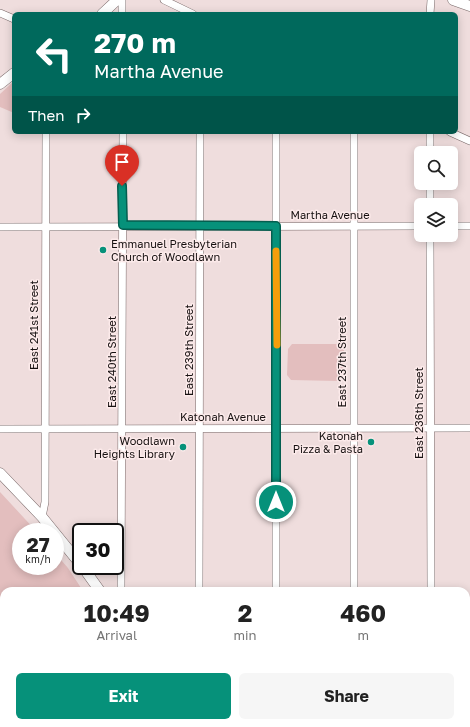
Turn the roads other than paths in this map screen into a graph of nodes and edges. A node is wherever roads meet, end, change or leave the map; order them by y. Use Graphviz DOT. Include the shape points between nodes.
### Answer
graph roads {
  1 [pos="117,0"];
  2 [pos="122,0"];
  3 [pos="164,0"];
  4 [pos="431,0"];
  5 [pos="453,0"];
  6 [pos="470,6"];
  7 [pos="104,12"];
  8 [pos="122,12"];
  9 [pos="189,12"];
  10 [pos="430,12"];
  11 [pos="0,13"];
  12 [pos="12,19"];
  13 [pos="12,74"];
  14 [pos="0,84"];
  15 [pos="46,134"];
  16 [pos="122,134"];
  17 [pos="200,134"];
  18 [pos="276,134"];
  19 [pos="354,134"];
  20 [pos="430,134"];
  21 [pos="454,134"];
  22 [pos="470,141"];
  23 [pos="430,146"];
  24 [pos="123,225"];
  25 [pos="0,226"];
  26 [pos="46,226"];
  27 [pos="200,226"];
  28 [pos="276,226"];
  29 [pos="353,226"];
  30 [pos="414,226"];
  31 [pos="458,226"];
  32 [pos="470,226"];
  33 [pos="430,242"];
  34 [pos="123,428"];
  35 [pos="200,428"];
  36 [pos="277,428"];
  37 [pos="354,428"];
  38 [pos="431,428"];
  39 [pos="470,428"];
  40 [pos="0,429"];
  41 [pos="45,429"];
  42 [pos="0,473"];
  43 [pos="42,517"];
  44 [pos="72,553"];
  45 [pos="89,575"];
  46 [pos="97,587"];
  47 [pos="121,587"];
  48 [pos="199,587"];
  49 [pos="276,587"];
  50 [pos="354,587"];
  51 [pos="431,587"];
  1 -- 7 [label="street"];
  2 -- 8 [label="street"];
  3 -- 9 [label="street"];
  4 -- 10 [label="street"];
  5 -- 6 [label="street"];
  11 -- 12 [label="street"];
  13 -- 14 [label="street"];
  15 -- 26 [label="street, East 241st Street"];
  16 -- 24 [label="street, East 240th Street"];
  17 -- 27 [label="street, East 239th Street"];
  18 -- 28 [label="street"];
  19 -- 29 [label="street, East 237th Street"];
  20 -- 23 [label="street"];
  21 -- 22 [label="street"];
  24 -- 26 [label="street, Martha Avenue"];
  24 -- 27 [label="street, Martha Avenue"];
  24 -- 34 [label="street, East 240th Street"];
  25 -- 26 [label="street, Martha Avenue"];
  26 -- 41 [label="street, East 241st Street"];
  27 -- 28 [label="street, Martha Avenue"];
  27 -- 35 [label="street, East 239th Street"];
  28 -- 29 [label="street, Martha Avenue"];
  28 -- 36 [label="street"];
  29 -- 30 [label="street, Martha Avenue"];
  29 -- 37 [label="street, East 237th Street"];
  31 -- 32 [label="street"];
  33 -- 38 [label="street, East 236th Street"];
  34 -- 35 [label="street, Katonah Avenue"];
  34 -- 41 [label="street, Katonah Avenue"];
  34 -- 47 [label="street, East 240th Street"];
  35 -- 36 [label="street, Katonah Avenue"];
  35 -- 48 [label="street, East 239th Street"];
  36 -- 37 [label="street, Katonah Avenue"];
  36 -- 49 [label="street"];
  37 -- 38 [label="street, Katonah Avenue"];
  37 -- 50 [label="street, East 237th Street"];
  38 -- 39 [label="street, Katonah Avenue"];
  38 -- 51 [label="street, East 236th Street"];
  40 -- 41 [label="street, Katonah Avenue"];
  41 -- 43 [label="street, East 241st Street" via="45,502"];
  42 -- 43 [label="street"];
  43 -- 44 [label="street"];
  45 -- 46 [label="street"];
}
